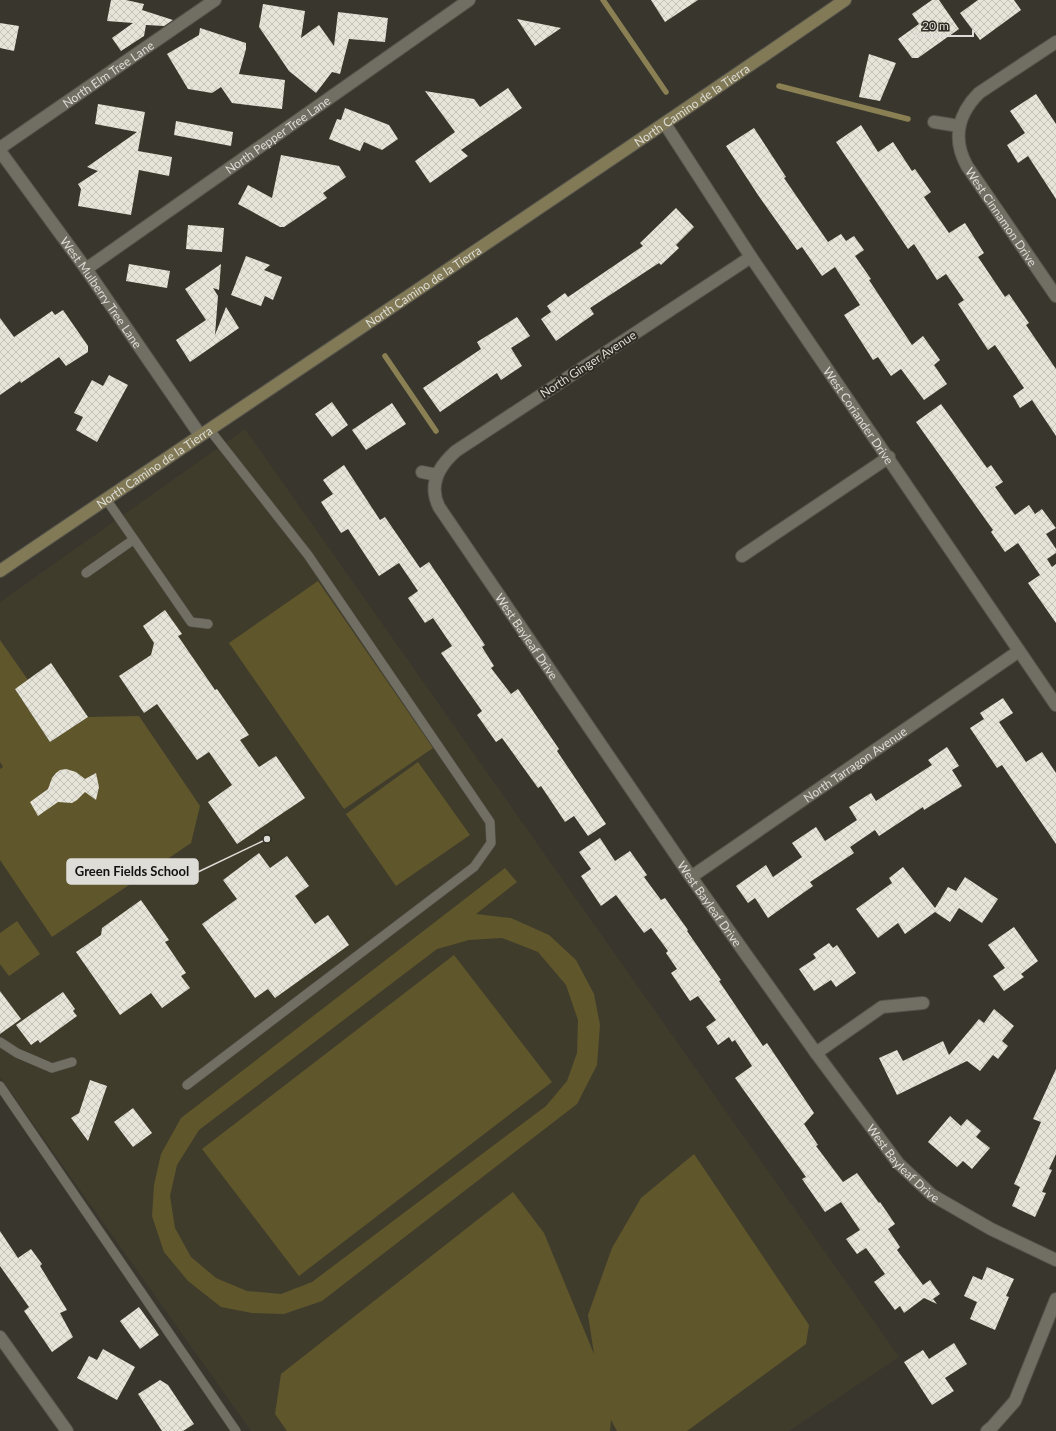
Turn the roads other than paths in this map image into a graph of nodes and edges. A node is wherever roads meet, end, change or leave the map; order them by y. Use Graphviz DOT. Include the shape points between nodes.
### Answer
graph roads {
  1 [pos="215,0"];
  2 [pos="469,0"];
  3 [pos="845,0"];
  4 [pos="1056,42"];
  5 [pos="934,122"];
  6 [pos="665,124"];
  7 [pos="959,129"];
  8 [pos="0,148"];
  9 [pos="0,151"];
  10 [pos="751,257"];
  11 [pos="86,270"];
  12 [pos="1056,296"];
  13 [pos="205,432"];
  14 [pos="889,457"];
  15 [pos="422,472"];
  16 [pos="437,478"];
  17 [pos="106,499"];
  18 [pos="133,540"];
  19 [pos="742,556"];
  20 [pos="0,571"];
  21 [pos="86,573"];
  22 [pos="208,624"];
  23 [pos="1019,651"];
  24 [pos="1056,705"];
  25 [pos="691,877"];
  26 [pos="923,1003"];
  27 [pos="0,1042"];
  28 [pos="816,1053"];
  29 [pos="72,1062"];
  30 [pos="187,1085"];
  31 [pos="0,1086"];
  32 [pos="1056,1260"];
  33 [pos="1056,1300"];
  34 [pos="0,1338"];
  35 [pos="67,1431"];
  36 [pos="236,1431"];
  37 [pos="987,1431"];
  1 -- 8 [label="street, North Elm Tree Lane"];
  2 -- 11 [label="street, North Pepper Tree Lane"];
  3 -- 6 [label="street, North Camino de la Tierra"];
  4 -- 7 [label="street" via="979,93 968,107"];
  5 -- 7 [label="street"];
  6 -- 10 [label="street, West Coriander Drive"];
  6 -- 13 [label="street, North Camino de la Tierra"];
  7 -- 12 [label="street, West Cinnamon Drive" via="960,148 967,166"];
  9 -- 11 [label="street, West Mulberry Tree Lane"];
  10 -- 14 [label="street, West Coriander Drive"];
  10 -- 16 [label="street, North Ginger Avenue" via="456,451 440,467"];
  11 -- 13 [label="street, West Mulberry Tree Lane"];
  13 -- 17 [label="street, North Camino de la Tierra"];
  13 -- 30 [label="lane" via="308,555 486,815 490,822 490,843 474,867"];
  14 -- 19 [label="street"];
  14 -- 23 [label="street, West Coriander Drive"];
  15 -- 16 [label="street"];
  16 -- 25 [label="street, West Bayleaf Drive" via="436,500 439,507"];
  17 -- 18 [label="lane"];
  17 -- 20 [label="street, North Camino de la Tierra"];
  18 -- 21 [label="lane"];
  18 -- 22 [label="lane" via="191,622"];
  23 -- 24 [label="street, West Coriander Drive"];
  23 -- 25 [label="street, North Tarragon Avenue"];
  25 -- 28 [label="street, West Bayleaf Drive"];
  26 -- 28 [label="street" via="882,1007"];
  27 -- 29 [label="lane" via="17,1053 52,1068"];
  28 -- 32 [label="street, West Bayleaf Drive" via="898,1163 932,1195 991,1229"];
  31 -- 36 [label="lane"];
  33 -- 37 [label="street" via="1015,1401"];
  34 -- 35 [label="street"];
}
